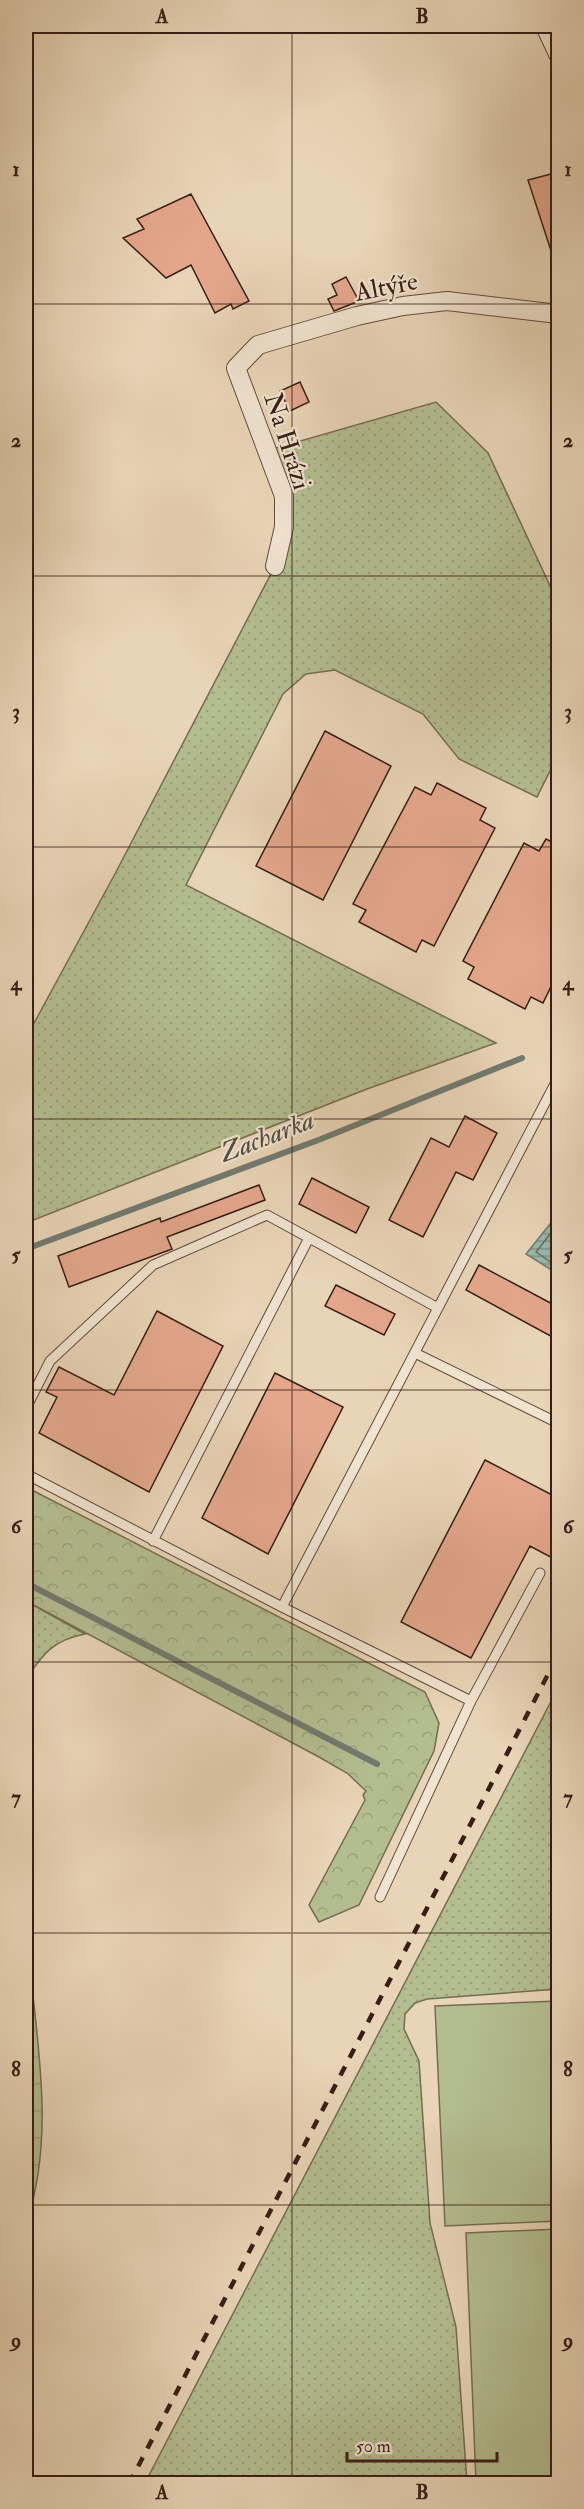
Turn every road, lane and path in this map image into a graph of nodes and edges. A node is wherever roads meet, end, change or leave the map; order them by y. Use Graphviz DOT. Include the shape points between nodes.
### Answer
graph roads {
  1 [pos="545,26"];
  2 [pos="558,54"];
  3 [pos="558,314"];
  4 [pos="236,368"];
  5 [pos="275,566"];
  6 [pos="558,1078"];
  7 [pos="309,1238"];
  8 [pos="438,1308"];
  9 [pos="415,1353"];
  10 [pos="26,1408"];
  11 [pos="558,1423"];
  12 [pos="26,1474"];
  13 [pos="153,1541"];
  14 [pos="540,1573"];
  15 [pos="282,1607"];
  16 [pos="471,1701"];
  17 [pos="380,1897"];
  1 -- 2 [label="street"];
  3 -- 4 [label="street, Altýře" via="447,301 403,306 258,345"];
  4 -- 5 [label="street, Na Hrázi" via="284,496 284,527"];
  6 -- 8 [label="lane"];
  7 -- 8 [label="lane"];
  7 -- 10 [label="lane" via="267,1215 153,1265 50,1361"];
  7 -- 13 [label="lane"];
  8 -- 9 [label="lane"];
  9 -- 11 [label="lane"];
  9 -- 15 [label="lane"];
  12 -- 13 [label="lane"];
  13 -- 15 [label="lane"];
  14 -- 16 [label="lane"];
  15 -- 16 [label="lane"];
  16 -- 17 [label="lane"];
}
